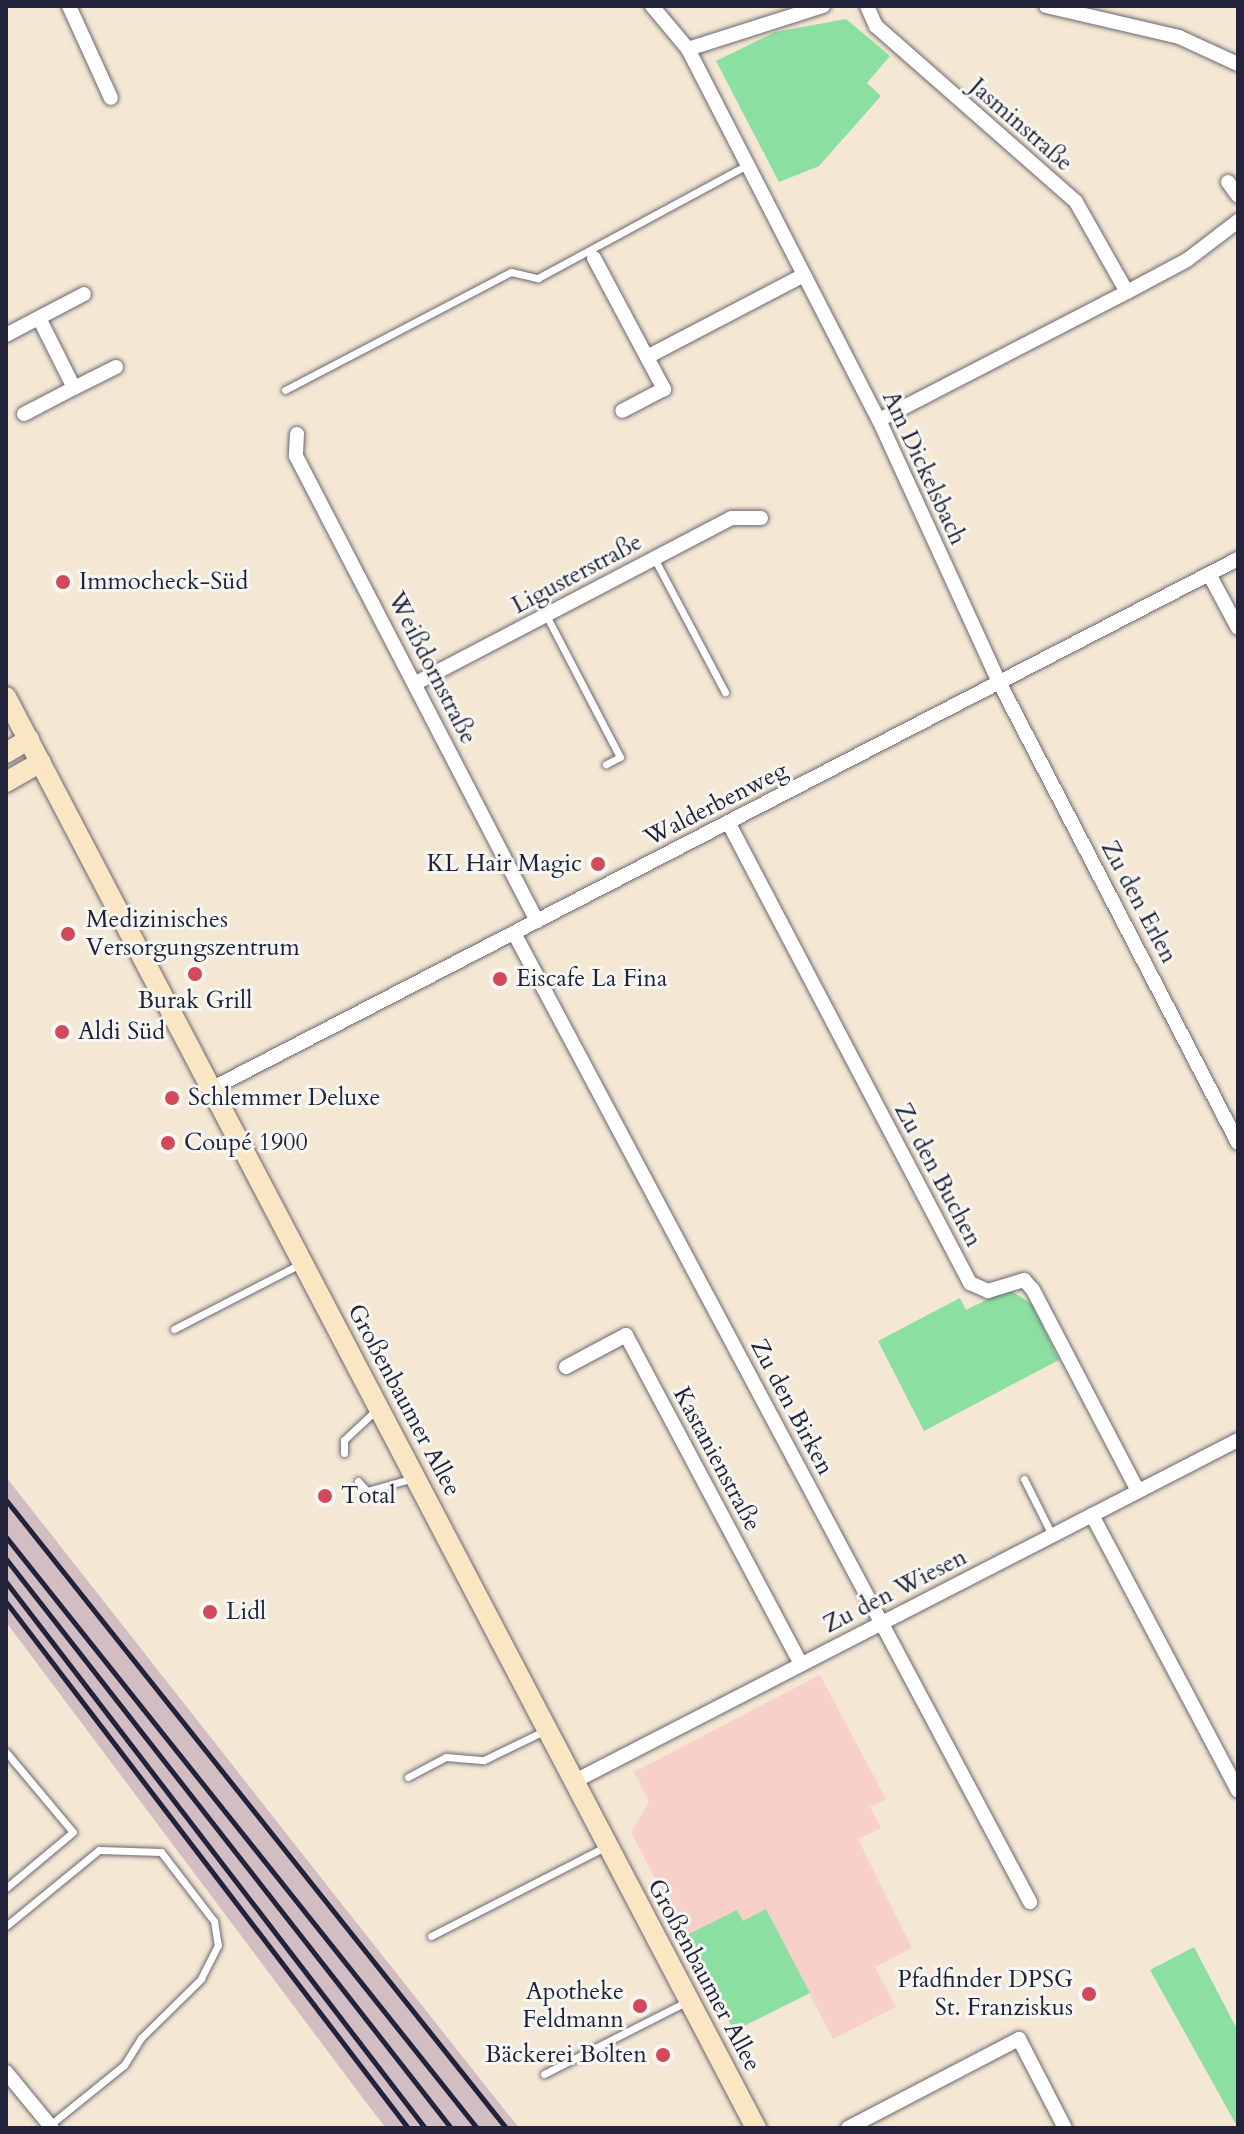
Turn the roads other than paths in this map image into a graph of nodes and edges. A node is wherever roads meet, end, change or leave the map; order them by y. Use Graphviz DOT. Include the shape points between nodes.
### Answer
graph roads {
  1 [pos="69,6"];
  2 [pos="652,6"];
  3 [pos="823,6"];
  4 [pos="867,6"];
  5 [pos="1048,6"];
  6 [pos="688,49"];
  7 [pos="1238,64"];
  8 [pos="111,98"];
  9 [pos="747,165"];
  10 [pos="1228,182"];
  11 [pos="1238,196"];
  12 [pos="1238,221"];
  13 [pos="594,258"];
  14 [pos="804,275"];
  15 [pos="1127,292"];
  16 [pos="84,294"];
  17 [pos="39,318"];
  18 [pos="6,335"];
  19 [pos="647,357"];
  20 [pos="116,367"];
  21 [pos="74,388"];
  22 [pos="285,390"];
  23 [pos="622,411"];
  24 [pos="24,414"];
  25 [pos="879,420"];
  26 [pos="297,434"];
  27 [pos="761,518"];
  28 [pos="654,558"];
  29 [pos="1238,559"];
  30 [pos="1209,574"];
  31 [pos="546,615"];
  32 [pos="1238,628"];
  33 [pos="999,682"];
  34 [pos="416,683"];
  35 [pos="725,692"];
  36 [pos="6,697"];
  37 [pos="29,739"];
  38 [pos="6,753"];
  39 [pos="41,762"];
  40 [pos="606,764"];
  41 [pos="6,782"];
  42 [pos="728,822"];
  43 [pos="537,921"];
  44 [pos="514,933"];
  45 [pos="213,1088"];
  46 [pos="1238,1143"];
  47 [pos="303,1262"];
  48 [pos="174,1329"];
  49 [pos="566,1367"];
  50 [pos="379,1407"];
  51 [pos="1238,1440"];
  52 [pos="344,1453"];
  53 [pos="415,1478"];
  54 [pos="1024,1479"];
  55 [pos="358,1481"];
  56 [pos="1138,1491"];
  57 [pos="1092,1515"];
  58 [pos="1052,1535"];
  59 [pos="882,1622"];
  60 [pos="801,1664"];
  61 [pos="546,1730"];
  62 [pos="6,1752"];
  63 [pos="408,1777"];
  64 [pos="573,1782"];
  65 [pos="1238,1791"];
  66 [pos="607,1846"];
  67 [pos="6,1888"];
  68 [pos="1030,1902"];
  69 [pos="6,1926"];
  70 [pos="431,1936"];
  71 [pos="688,2001"];
  72 [pos="6,2072"];
  73 [pos="544,2074"];
  74 [pos="51,2127"];
  75 [pos="756,2128"];
  76 [pos="848,2128"];
  77 [pos="1065,2128"];
  1 -- 8 [label="street"];
  2 -- 6 [label="street, Am Dickelsbach"];
  3 -- 6 [label="street"];
  4 -- 15 [label="street, Jasminstraße" via="876,26 1076,202"];
  5 -- 7 [label="street" via="1179,37"];
  6 -- 9 [label="street, Am Dickelsbach"];
  9 -- 14 [label="street, Am Dickelsbach"];
  9 -- 22 [label="lane" via="538,278 511,272"];
  10 -- 11 [label="street"];
  12 -- 15 [label="street" via="1187,260"];
  13 -- 19 [label="street"];
  14 -- 19 [label="street"];
  14 -- 25 [label="street, Am Dickelsbach"];
  15 -- 25 [label="street"];
  16 -- 17 [label="street"];
  17 -- 18 [label="street"];
  17 -- 21 [label="street"];
  19 -- 23 [label="street" via="664,389"];
  20 -- 21 [label="street"];
  21 -- 24 [label="street"];
  25 -- 33 [label="street, Am Dickelsbach"];
  26 -- 34 [label="street, Weißdornstraße" via="296,456"];
  27 -- 28 [label="street, Ligusterstraße" via="732,518"];
  28 -- 31 [label="street, Ligusterstraße"];
  28 -- 35 [label="lane"];
  29 -- 30 [label="street, Walderbenweg"];
  30 -- 32 [label="street"];
  30 -- 33 [label="street, Walderbenweg"];
  31 -- 34 [label="street, Ligusterstraße"];
  31 -- 40 [label="lane" via="620,757"];
  33 -- 42 [label="street, Walderbenweg"];
  33 -- 46 [label="street, Zu den Erlen"];
  34 -- 43 [label="street, Weißdornstraße"];
  36 -- 37 [label="main road, Großenbaumer Allee"];
  37 -- 38 [label="main road"];
  37 -- 39 [label="main road, Großenbaumer Allee"];
  39 -- 41 [label="main road"];
  39 -- 45 [label="main road, Großenbaumer Allee"];
  42 -- 43 [label="street, Walderbenweg"];
  42 -- 56 [label="street, Zu den Buchen" via="970,1283 988,1291 1024,1280 1033,1290"];
  43 -- 44 [label="street, Walderbenweg"];
  44 -- 45 [label="street, Walderbenweg"];
  44 -- 59 [label="street, Zu den Birken"];
  45 -- 47 [label="main road, Großenbaumer Allee"];
  47 -- 48 [label="lane"];
  47 -- 50 [label="main road, Großenbaumer Allee"];
  49 -- 60 [label="street, Kastanienstraße" via="626,1335"];
  50 -- 52 [label="lane" via="344,1440"];
  50 -- 53 [label="main road, Großenbaumer Allee"];
  51 -- 56 [label="street, Zu den Wiesen"];
  53 -- 55 [label="lane" via="367,1491"];
  53 -- 61 [label="main road, Großenbaumer Allee"];
  54 -- 58 [label="lane"];
  56 -- 57 [label="street, Zu den Wiesen"];
  57 -- 58 [label="street, Zu den Wiesen"];
  57 -- 65 [label="street"];
  58 -- 59 [label="street, Zu den Wiesen"];
  59 -- 60 [label="street, Zu den Wiesen"];
  59 -- 68 [label="street, Zu den Birken"];
  60 -- 64 [label="street, Zu den Wiesen"];
  61 -- 63 [label="lane" via="484,1760 446,1757"];
  61 -- 64 [label="main road, Großenbaumer Allee"];
  62 -- 67 [label="lane" via="73,1832"];
  64 -- 66 [label="main road, Großenbaumer Allee"];
  66 -- 70 [label="lane"];
  66 -- 71 [label="main road, Großenbaumer Allee"];
  69 -- 74 [label="lane" via="99,1850 161,1852 214,1921 218,1945 201,1979 141,2038 124,2065"];
  71 -- 73 [label="lane"];
  71 -- 75 [label="main road, Großenbaumer Allee"];
  72 -- 74 [label="street"];
  76 -- 77 [label="street" via="1019,2039"];
}
